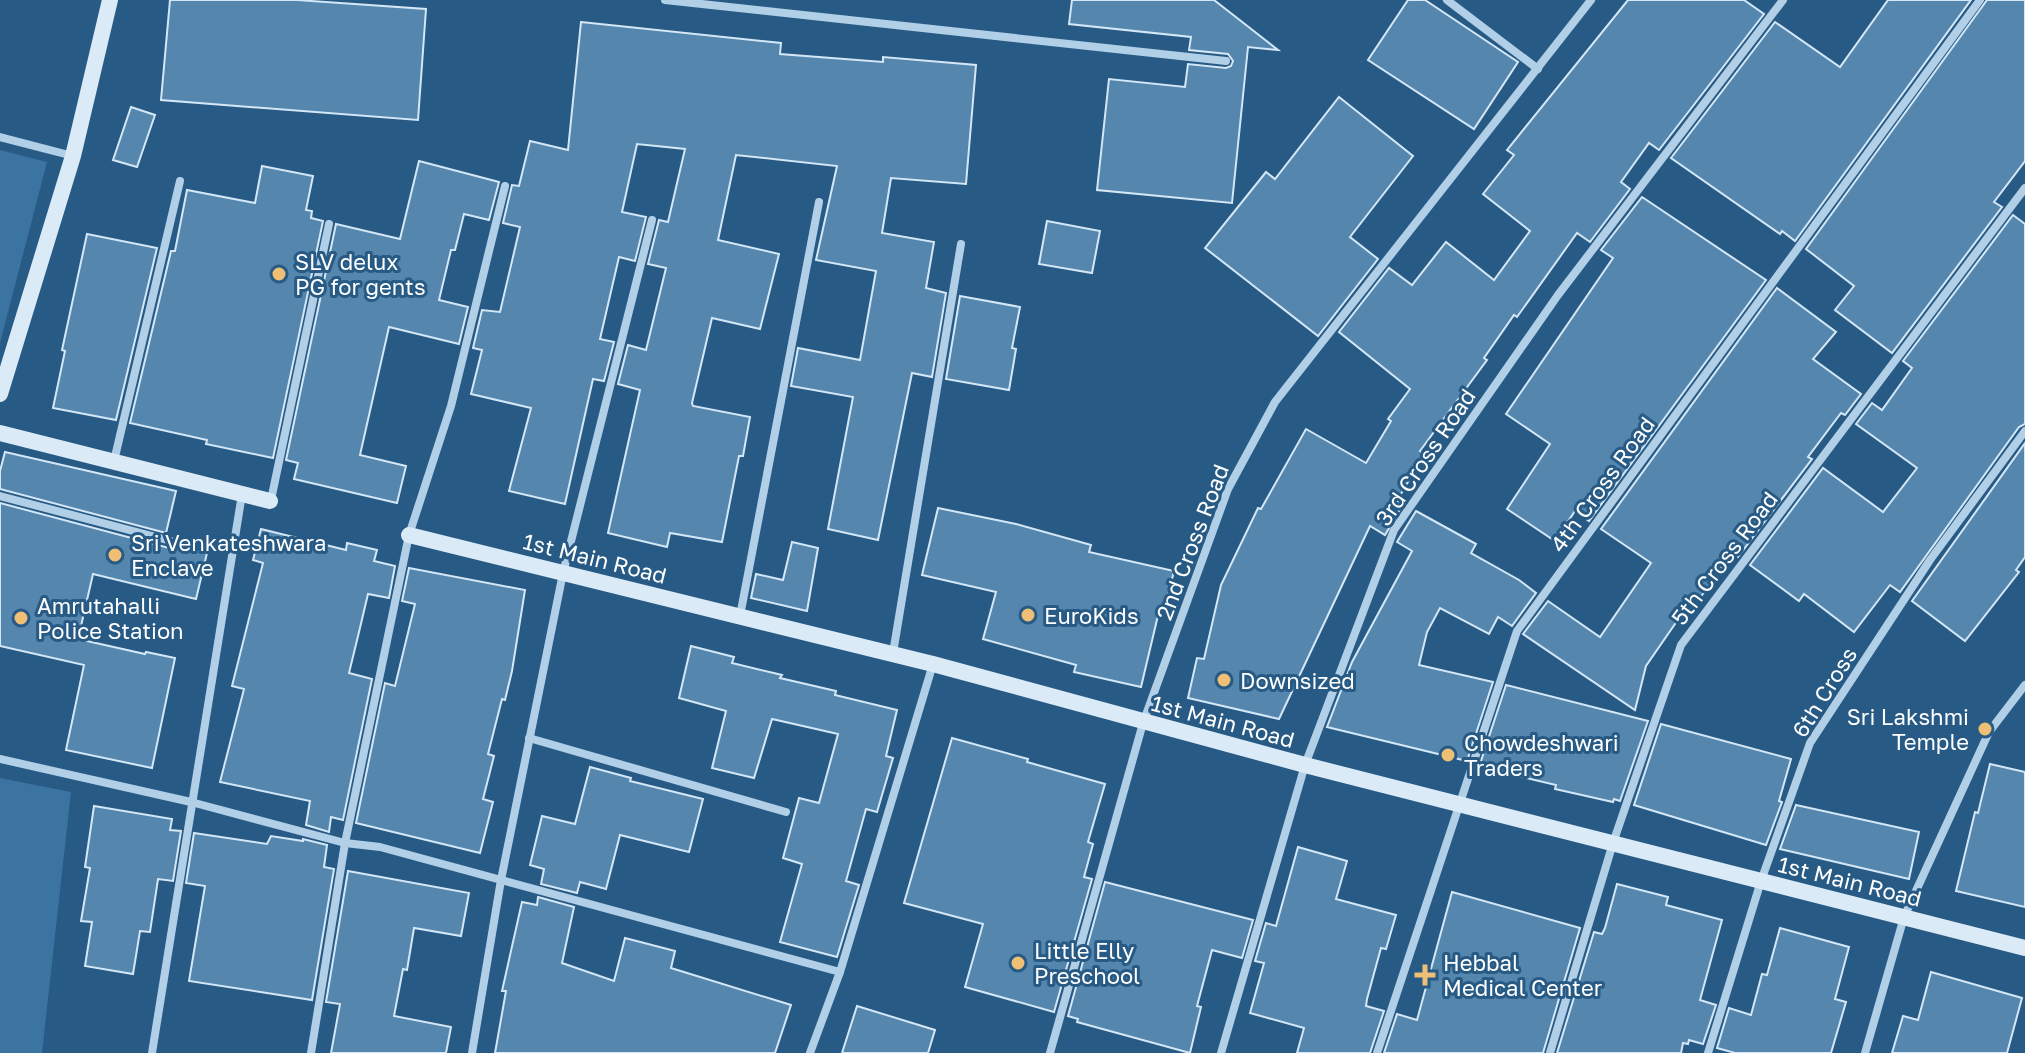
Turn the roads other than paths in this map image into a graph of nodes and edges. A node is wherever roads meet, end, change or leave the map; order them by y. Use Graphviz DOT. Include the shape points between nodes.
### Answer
graph roads {
  1 [pos="110,0"];
  2 [pos="665,0"];
  3 [pos="1447,0"];
  4 [pos="1591,0"];
  5 [pos="1783,0"];
  6 [pos="1980,0"];
  7 [pos="1226,61"];
  8 [pos="1538,69"];
  9 [pos="0,137"];
  10 [pos="73,156"];
  11 [pos="180,181"];
  12 [pos="505,186"];
  13 [pos="2025,188"];
  14 [pos="819,202"];
  15 [pos="652,220"];
  16 [pos="329,224"];
  17 [pos="961,244"];
  18 [pos="0,394"];
  19 [pos="2025,431"];
  20 [pos="0,433"];
  21 [pos="114,462"];
  22 [pos="242,494"];
  23 [pos="0,496"];
  24 [pos="270,501"];
  25 [pos="409,535"];
  26 [pos="171,541"];
  27 [pos="563,573"];
  28 [pos="740,616"];
  29 [pos="893,654"];
  30 [pos="933,664"];
  31 [pos="2025,685"];
  32 [pos="1143,723"];
  33 [pos="529,738"];
  34 [pos="0,759"];
  35 [pos="1305,765"];
  36 [pos="191,802"];
  37 [pos="1459,804"];
  38 [pos="786,812"];
  39 [pos="345,843"];
  40 [pos="1613,843"];
  41 [pos="501,880"];
  42 [pos="1761,881"];
  43 [pos="1904,917"];
  44 [pos="2025,948"];
  45 [pos="840,972"];
  46 [pos="152,1053"];
  47 [pos="311,1053"];
  48 [pos="472,1053"];
  49 [pos="810,1053"];
  50 [pos="1050,1053"];
  51 [pos="1221,1053"];
  52 [pos="1377,1053"];
  53 [pos="1550,1053"];
  54 [pos="1708,1053"];
  55 [pos="1865,1053"];
  1 -- 10 [label="street"];
  2 -- 7 [label="street"];
  3 -- 8 [label="street"];
  4 -- 8 [label="street, 2nd Cross Road"];
  5 -- 35 [label="street, 3rd Cross Road" via="1558,295 1394,530"];
  6 -- 37 [label="street, 4th Cross Road" via="1517,631"];
  8 -- 32 [label="street, 2nd Cross Road" via="1275,402 1228,489"];
  9 -- 10 [label="street"];
  10 -- 18 [label="street"];
  11 -- 21 [label="street"];
  12 -- 25 [label="street" via="451,406"];
  13 -- 40 [label="street, 5th Cross Road" via="1681,645"];
  14 -- 28 [label="street"];
  15 -- 27 [label="street"];
  16 -- 24 [label="street"];
  17 -- 29 [label="street"];
  19 -- 42 [label="street, 6th Cross" via="1930,560 1810,743"];
  20 -- 21 [label="street"];
  21 -- 22 [label="street"];
  22 -- 24 [label="street"];
  22 -- 36 [label="street"];
  23 -- 26 [label="street"];
  25 -- 27 [label="street, 1st Main Road"];
  25 -- 39 [label="street"];
  27 -- 28 [label="street, 1st Main Road"];
  27 -- 33 [label="street"];
  28 -- 29 [label="street, 1st Main Road"];
  29 -- 30 [label="street, 1st Main Road"];
  30 -- 32 [label="street, 1st Main Road"];
  30 -- 45 [label="street"];
  31 -- 43 [label="street" via="1989,732"];
  32 -- 35 [label="street, 1st Main Road"];
  32 -- 50 [label="street, 2nd Cross Road"];
  33 -- 38 [label="street"];
  33 -- 41 [label="street"];
  34 -- 36 [label="street"];
  35 -- 37 [label="street, 1st Main Road"];
  35 -- 51 [label="street, 3rd Cross Road"];
  36 -- 39 [label="street"];
  36 -- 46 [label="street"];
  37 -- 40 [label="street, 1st Main Road"];
  37 -- 52 [label="street, 4th Cross Road"];
  39 -- 41 [label="street" via="380,847"];
  39 -- 47 [label="street"];
  40 -- 42 [label="street, 1st Main Road"];
  40 -- 53 [label="street, 5th Cross Road"];
  41 -- 45 [label="street"];
  41 -- 48 [label="street"];
  42 -- 43 [label="street, 1st Main Road"];
  42 -- 54 [label="street, 6th Cross"];
  43 -- 44 [label="street, 1st Main Road"];
  43 -- 55 [label="street"];
  45 -- 49 [label="street"];
}
